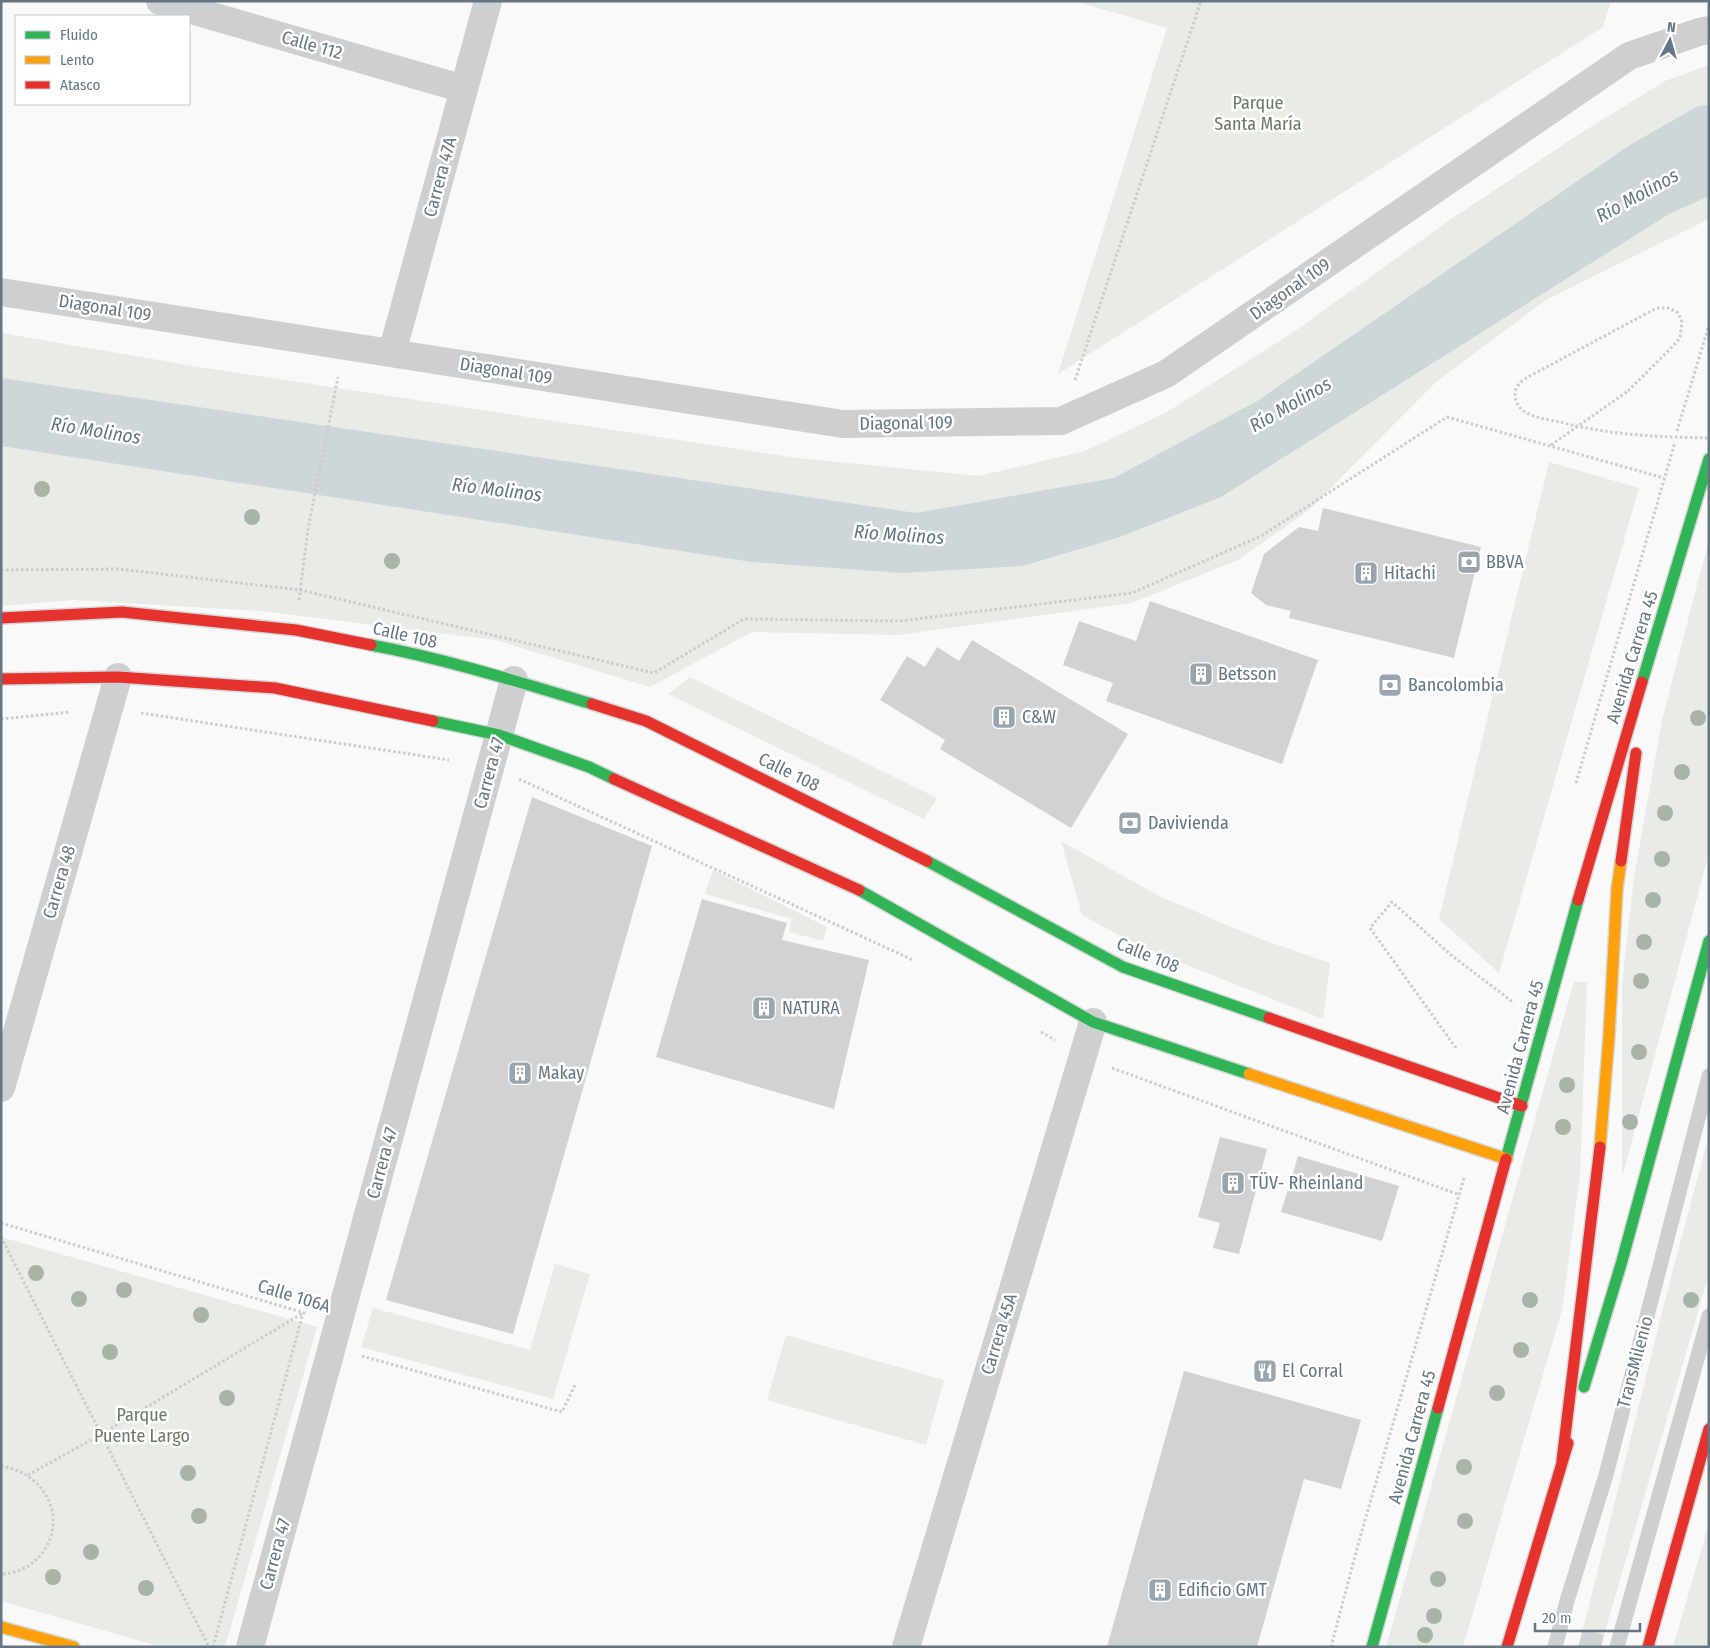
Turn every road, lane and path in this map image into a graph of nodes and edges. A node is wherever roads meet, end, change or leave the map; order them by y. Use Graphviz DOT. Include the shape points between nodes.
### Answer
graph roads {
  1 [pos="160,1"];
  2 [pos="488,1"];
  3 [pos="1201,1"];
  4 [pos="1709,30"];
  5 [pos="464,89"];
  6 [pos="1,292"];
  7 [pos="1709,325"];
  8 [pos="392,353"];
  9 [pos="336,390"];
  10 [pos="1061,421"];
  11 [pos="1678,431"];
  12 [pos="1709,438"];
  13 [pos="1674,442"];
  14 [pos="1550,446"];
  15 [pos="1709,459"];
  16 [pos="1664,478"];
  17 [pos="1,570"];
  18 [pos="300,590"];
  19 [pos="1,618"];
  20 [pos="296,630"];
  21 [pos="1648,662"];
  22 [pos="118,677"];
  23 [pos="1,679"];
  24 [pos="514,680"];
  25 [pos="109,708"];
  26 [pos="1,719"];
  27 [pos="499,735"];
  28 [pos="490,766"];
  29 [pos="1576,785"];
  30 [pos="1709,941"];
  31 [pos="917,962"];
  32 [pos="1516,993"];
  33 [pos="1514,1003"];
  34 [pos="1511,1012"];
  35 [pos="1432,1014"];
  36 [pos="1093,1022"];
  37 [pos="1034,1028"];
  38 [pos="1083,1057"];
  39 [pos="1709,1076"];
  40 [pos="1,1088"];
  41 [pos="1522,1106"];
  42 [pos="1473,1148"];
  43 [pos="1507,1160"];
  44 [pos="1460,1195"];
  45 [pos="1,1223"];
  46 [pos="1,1236"];
  47 [pos="304,1312"];
  48 [pos="1709,1316"];
  49 [pos="338,1323"];
  50 [pos="575,1385"];
  51 [pos="1709,1429"];
  52 [pos="102,1434"];
  53 [pos="1562,1461"];
  54 [pos="1,1466"];
  55 [pos="28,1475"];
  56 [pos="1,1574"];
  57 [pos="1,1627"];
  58 [pos="74,1647"];
  59 [pos="209,1647"];
  60 [pos="213,1647"];
  61 [pos="250,1647"];
  62 [pos="906,1647"];
  63 [pos="1331,1647"];
  64 [pos="1372,1647"];
  65 [pos="1507,1647"];
  66 [pos="1555,1647"];
  67 [pos="1618,1647"];
  68 [pos="1648,1647"];
  1 -- 5 [label="street, Calle 112"];
  2 -- 5 [label="street, Carrera 47A"];
  3 -- 10 [label="path"];
  4 -- 10 [label="street, Diagonal 109" via="1629,56 1166,374"];
  5 -- 8 [label="street, Carrera 47A"];
  6 -- 8 [label="street, Diagonal 109"];
  7 -- 11 [label="path"];
  8 -- 10 [label="street, Diagonal 109" via="843,424"];
  9 -- 18 [label="path" via="308,529"];
  12 -- 14 [label="path, bridge" via="1627,433 1569,425 1526,413 1515,398 1515,390 1528,377 1653,310 1663,308 1674,310 1682,322 1677,342 1628,391"];
  13 -- 16 [label="path"];
  14 -- 16 [label="path"];
  14 -- 18 [label="path" via="1447,417 1261,536 1132,593 898,621 744,619 654,673"];
  15 -- 21 [label="main road, Avenida Carrera 45"];
  16 -- 29 [label="path"];
  17 -- 18 [label="path" via="119,569"];
  18 -- 20 [label="path"];
  19 -- 20 [label="main road, Calle 108" via="122,612"];
  20 -- 24 [label="main road, Calle 108" via="398,650"];
  21 -- 41 [label="main road, Avenida Carrera 45"];
  21 -- 53 [label="main road" via="1617,889 1599,1156"];
  22 -- 23 [label="main road"];
  22 -- 25 [label="street, Carrera 48"];
  22 -- 27 [label="main road" via="276,688"];
  24 -- 27 [label="street, Carrera 47"];
  24 -- 41 [label="main road, Calle 108" via="646,721 917,855 1123,967"];
  25 -- 26 [label="path"];
  25 -- 28 [label="path"];
  25 -- 40 [label="street, Carrera 48"];
  27 -- 28 [label="street, Carrera 47"];
  27 -- 36 [label="main road" via="589,767 868,895"];
  28 -- 31 [label="path"];
  28 -- 49 [label="street, Carrera 47"];
  30 -- 53 [label="main road" via="1622,1261"];
  32 -- 33 [label="path"];
  33 -- 34 [label="path"];
  33 -- 35 [label="path" via="1451,955 1392,902 1370,928"];
  36 -- 38 [label="street, Carrera 45A"];
  36 -- 42 [label="main road"];
  37 -- 38 [label="path"];
  38 -- 44 [label="path"];
  38 -- 62 [label="street, Carrera 45A"];
  39 -- 66 [label="lane, TransMilenio" via="1606,1474"];
  41 -- 43 [label="main road, Avenida Carrera 45"];
  42 -- 43 [label="main road"];
  42 -- 44 [label="path"];
  43 -- 64 [label="main road, Avenida Carrera 45"];
  44 -- 63 [label="path"];
  45 -- 47 [label="path, Calle 106A"];
  46 -- 52 [label="path"];
  47 -- 49 [label="path, Calle 106A"];
  47 -- 52 [label="path"];
  47 -- 60 [label="path"];
  48 -- 67 [label="lane"];
  49 -- 50 [label="path, Calle 106A" via="347,1352 562,1412"];
  49 -- 61 [label="street, Carrera 47"];
  51 -- 68 [label="main road"];
  52 -- 55 [label="path"];
  52 -- 59 [label="path"];
  53 -- 65 [label="main road"];
  54 -- 55 [label="path"];
  55 -- 56 [label="path" via="46,1493 52,1509 53,1527 48,1544 38,1558 24,1569"];
  57 -- 58 [label="main road"];
}
